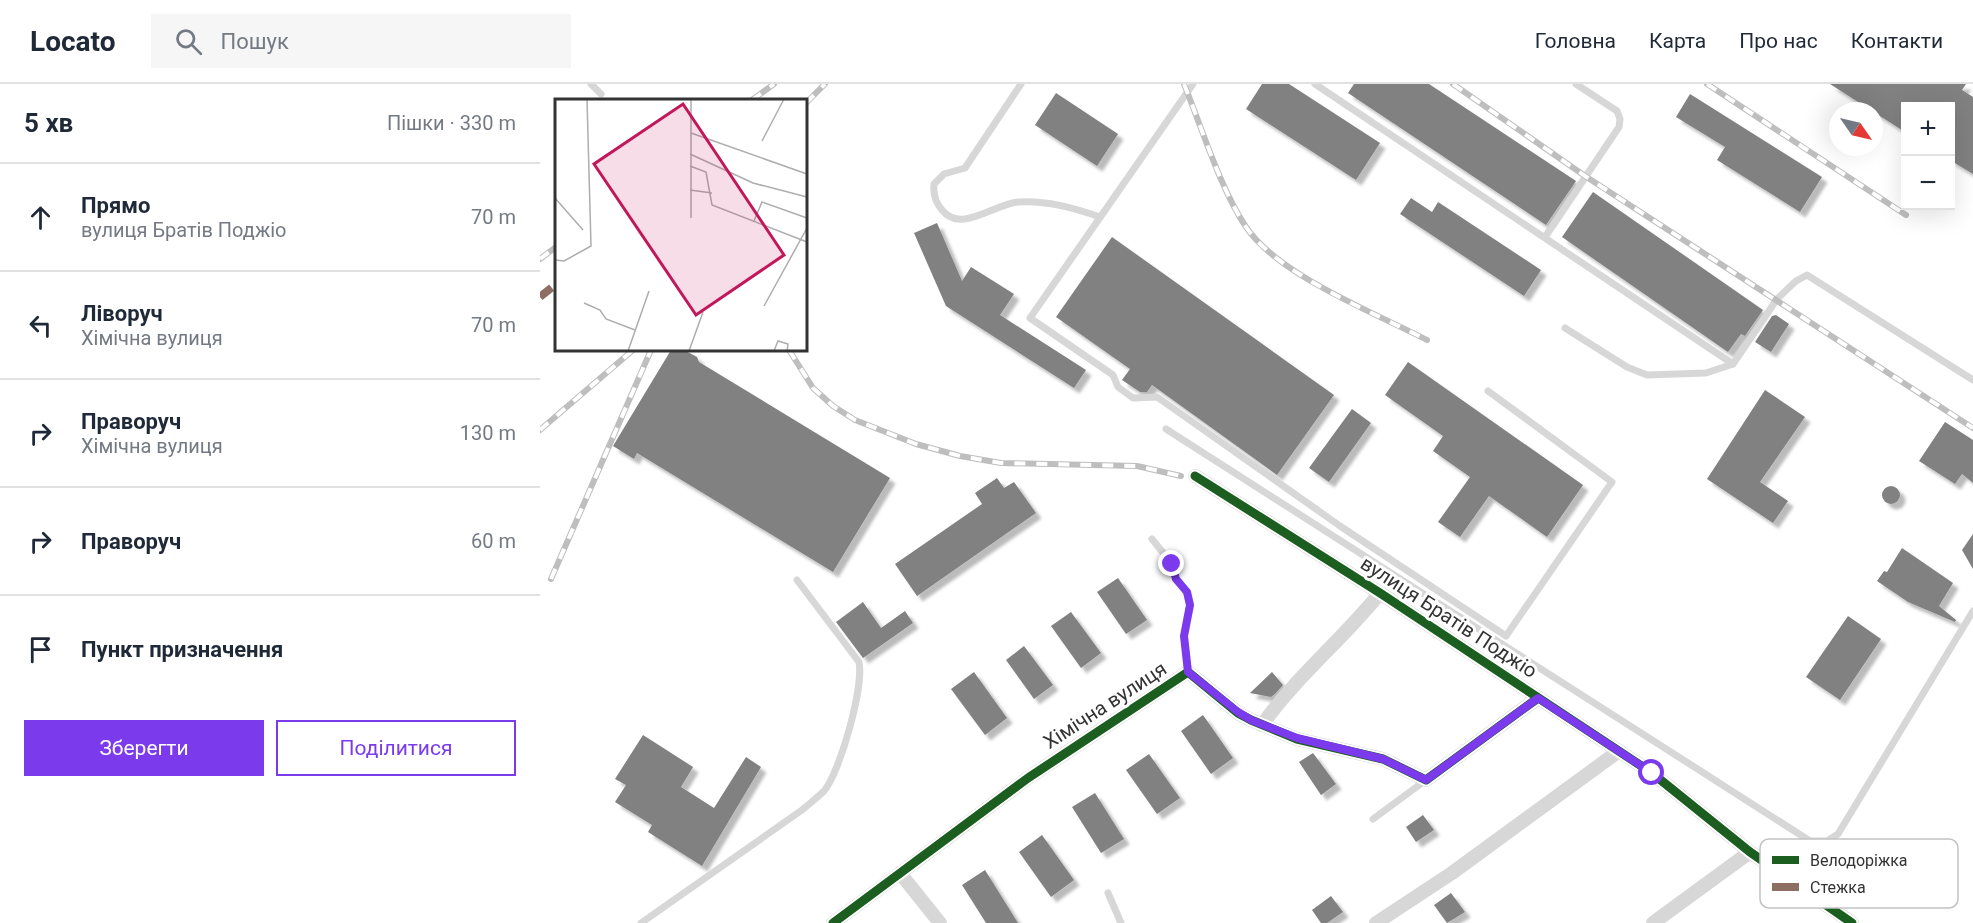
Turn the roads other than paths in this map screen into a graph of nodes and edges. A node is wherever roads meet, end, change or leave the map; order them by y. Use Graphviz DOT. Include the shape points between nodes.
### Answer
graph roads {
  1 [pos="591,84"];
  2 [pos="1021,84"];
  3 [pos="1193,84"];
  4 [pos="1315,84"];
  5 [pos="1576,84"];
  6 [pos="1326,87"];
  7 [pos="602,94"];
  8 [pos="1100,217"];
  9 [pos="1545,237"];
  10 [pos="1565,328"];
  11 [pos="1733,364"];
  12 [pos="1973,380"];
  13 [pos="1488,391"];
  14 [pos="1166,429"];
  15 [pos="1195,476"];
  16 [pos="1152,539"];
  17 [pos="797,580"];
  18 [pos="1380,593"];
  19 [pos="1973,611"];
  20 [pos="1188,672"];
  21 [pos="1538,698"];
  22 [pos="1262,724"];
  23 [pos="1619,751"];
  24 [pos="1426,780"];
  25 [pos="1373,819"];
  26 [pos="1807,839"];
  27 [pos="1830,839"];
  28 [pos="1750,852"];
  29 [pos="1760,859"];
  30 [pos="900,873"];
  31 [pos="1108,893"];
  32 [pos="1830,908"];
  33 [pos="641,923"];
  34 [pos="833,923"];
  35 [pos="940,923"];
  36 [pos="1121,923"];
  37 [pos="1376,923"];
  38 [pos="1653,923"];
  39 [pos="1852,923"];
  1 -- 7 [label="lane"];
  2 -- 8 [label="lane" via="965,168 944,174 934,184 933,195 939,206 947,217 960,221 1020,202 1064,206"];
  3 -- 8 [label="lane"];
  4 -- 6 [label="lane"];
  5 -- 9 [label="lane" via="1617,111 1619,127"];
  6 -- 9 [label="lane"];
  8 -- 13 [label="lane" via="1030,318 1113,375 1118,387 1133,398 1157,397 1340,526 1506,636 1612,482"];
  9 -- 11 [label="lane"];
  10 -- 11 [label="lane" via="1647,375 1706,374"];
  11 -- 12 [label="lane" via="1777,299 1807,275"];
  14 -- 26 [label="lane"];
  15 -- 18 [label="street, вулиця Братів Поджіо"];
  16 -- 20 [label="lane" via="1187,592 1190,605 1184,636"];
  17 -- 33 [label="lane" via="861,668 859,694 832,777 824,791 802,810"];
  18 -- 21 [label="street, вулиця Братів Поджіо"];
  18 -- 22 [label="street"];
  19 -- 27 [label="lane" via="1838,834"];
  20 -- 22 [label="street, Хімічна вулиця" via="1238,712"];
  20 -- 30 [label="street, Хімічна вулиця" via="1028,778"];
  21 -- 23 [label="street, вулиця Братів Поджіо"];
  21 -- 24 [label="street"];
  22 -- 24 [label="street, Хімічна вулиця" via="1297,738 1383,759"];
  23 -- 28 [label="street, вулиця Братів Поджіо"];
  23 -- 37 [label="street" via="1452,873"];
  24 -- 25 [label="lane"];
  28 -- 29 [label="street, вулиця Братів Поджіо"];
  28 -- 38 [label="street"];
  30 -- 34 [label="street, Хімічна вулиця"];
  30 -- 35 [label="street"];
  31 -- 36 [label="lane"];
  32 -- 39 [label="street, вулиця Братів Поджіо"];
}
